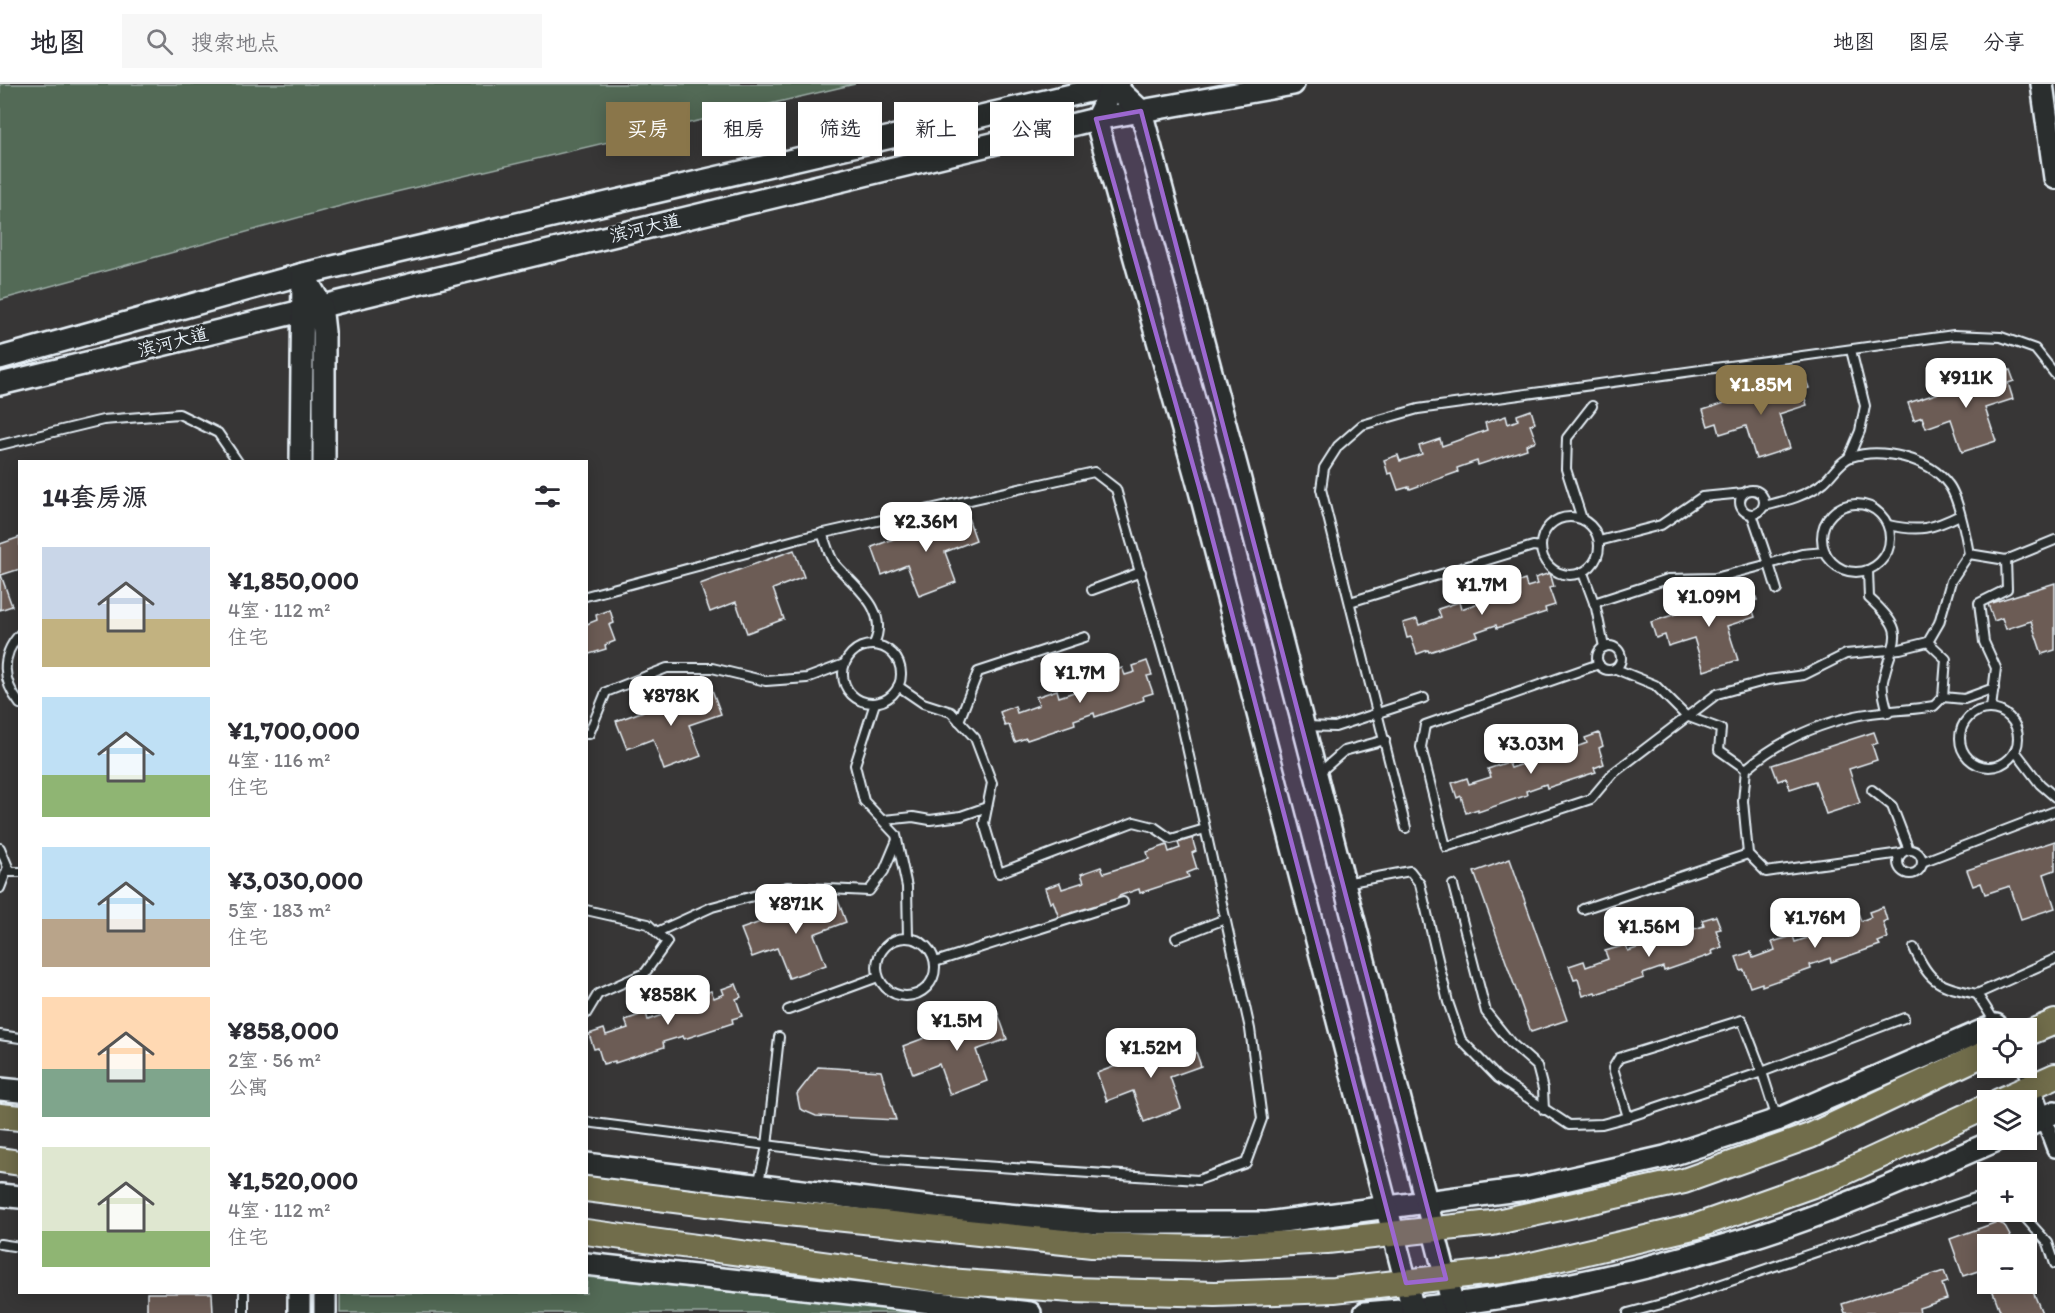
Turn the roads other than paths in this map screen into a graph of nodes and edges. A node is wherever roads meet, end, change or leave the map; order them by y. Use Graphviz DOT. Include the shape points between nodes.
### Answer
graph roads {
  1 [pos="1293,84"];
  2 [pos="2042,84"];
  3 [pos="1116,85"];
  4 [pos="1141,111"];
  5 [pos="1096,120"];
  6 [pos="2055,178"];
  7 [pos="303,274"];
  8 [pos="321,305"];
  9 [pos="301,310"];
  10 [pos="1851,350"];
  11 [pos="0,358"];
  12 [pos="2055,374"];
  13 [pos="0,384"];
  14 [pos="1592,406"];
  15 [pos="0,445"];
  16 [pos="1849,457"];
  17 [pos="237,460"];
  18 [pos="301,460"];
  19 [pos="324,460"];
  20 [pos="1744,493"];
  21 [pos="1764,506"];
  22 [pos="1752,514"];
  23 [pos="1960,515"];
  24 [pos="1582,519"];
  25 [pos="1888,525"];
  26 [pos="822,533"];
  27 [pos="2055,540"];
  28 [pos="1599,541"];
  29 [pos="1541,547"];
  30 [pos="1825,552"];
  31 [pos="1969,555"];
  32 [pos="2006,560"];
  33 [pos="1769,564"];
  34 [pos="1868,570"];
  35 [pos="1141,572"];
  36 [pos="1583,573"];
  37 [pos="1092,590"];
  38 [pos="1777,590"];
  39 [pos="588,595"];
  40 [pos="1350,602"];
  41 [pos="1594,603"];
  42 [pos="18,636"];
  43 [pos="1084,637"];
  44 [pos="1928,642"];
  45 [pos="874,644"];
  46 [pos="1604,647"];
  47 [pos="1894,649"];
  48 [pos="4,651"];
  49 [pos="843,664"];
  50 [pos="1599,664"];
  51 [pos="1616,669"];
  52 [pos="647,675"];
  53 [pos="898,686"];
  54 [pos="1994,688"];
  55 [pos="1424,698"];
  56 [pos="1943,698"];
  57 [pos="18,701"];
  58 [pos="875,703"];
  59 [pos="659,705"];
  60 [pos="1991,708"];
  61 [pos="1379,713"];
  62 [pos="1888,713"];
  63 [pos="1686,716"];
  64 [pos="960,721"];
  65 [pos="1303,726"];
  66 [pos="588,734"];
  67 [pos="1385,740"];
  68 [pos="2015,751"];
  69 [pos="1746,769"];
  70 [pos="1316,776"];
  71 [pos="1872,790"];
  72 [pos="2055,797"];
  73 [pos="987,807"];
  74 [pos="2055,812"];
  75 [pos="884,820"];
  76 [pos="1406,828"];
  77 [pos="1205,829"];
  78 [pos="897,840"];
  79 [pos="0,848"];
  80 [pos="1905,852"];
  81 [pos="1748,854"];
  82 [pos="1922,862"];
  83 [pos="7,872"];
  84 [pos="18,872"];
  85 [pos="1343,883"];
  86 [pos="1453,885"];
  87 [pos="0,888"];
  88 [pos="1123,902"];
  89 [pos="1583,909"];
  90 [pos="588,910"];
  91 [pos="1225,919"];
  92 [pos="657,932"];
  93 [pos="908,938"];
  94 [pos="1176,938"];
  95 [pos="1914,948"];
  96 [pos="2055,959"];
  97 [pos="935,962"];
  98 [pos="878,977"];
  99 [pos="1977,994"];
  100 [pos="788,1010"];
  101 [pos="588,1011"];
  102 [pos="1904,1017"];
  103 [pos="1992,1018"];
  104 [pos="2055,1022"];
  105 [pos="2037,1030"];
  106 [pos="0,1035"];
  107 [pos="1977,1035"];
  108 [pos="779,1037"];
  109 [pos="18,1038"];
  110 [pos="1977,1057"];
  111 [pos="1762,1072"];
  112 [pos="2055,1076"];
  113 [pos="2037,1077"];
  114 [pos="2027,1078"];
  115 [pos="2028,1078"];
  116 [pos="0,1089"];
  117 [pos="2012,1090"];
  118 [pos="18,1091"];
  119 [pos="1544,1110"];
  120 [pos="1977,1111"];
  121 [pos="0,1116"];
  122 [pos="1628,1116"];
  123 [pos="18,1118"];
  124 [pos="2042,1119"];
  125 [pos="1777,1120"];
  126 [pos="588,1122"];
  127 [pos="768,1146"];
  128 [pos="1977,1148"];
  129 [pos="2055,1149"];
  130 [pos="0,1160"];
  131 [pos="18,1163"];
  132 [pos="588,1164"];
  133 [pos="588,1189"];
  134 [pos="0,1195"];
  135 [pos="18,1197"];
  136 [pos="755,1198"];
  137 [pos="1977,1198"];
  138 [pos="1426,1203"];
  139 [pos="1388,1208"];
  140 [pos="2032,1222"];
  141 [pos="1433,1230"];
  142 [pos="588,1232"];
  143 [pos="1394,1234"];
  144 [pos="0,1244"];
  145 [pos="18,1247"];
  146 [pos="588,1264"];
  147 [pos="2055,1264"];
  148 [pos="1446,1279"];
  149 [pos="1406,1283"];
  150 [pos="244,1294"];
  151 [pos="300,1294"];
  152 [pos="325,1294"];
  153 [pos="1454,1310"];
  154 [pos="1413,1311"];
  155 [pos="244,1313"];
  156 [pos="299,1313"];
  157 [pos="325,1313"];
  158 [pos="1030,1313"];
  159 [pos="1365,1313"];
  160 [pos="1628,1313"];
  1 -- 4 [label="street, 滨河大道"];
  2 -- 6 [label="street"];
  3 -- 4 [label="street"];
  3 -- 5 [label="street"];
  3 -- 7 [label="street, 滨河大道"];
  4 -- 5 [label="street, 滨河大道"];
  4 -- 65 [label="street"];
  5 -- 8 [label="street, 滨河大道"];
  5 -- 139 [label="street" via="1199,487"];
  7 -- 8 [label="street"];
  7 -- 9 [label="street"];
  7 -- 11 [label="street, 滨河大道"];
  8 -- 9 [label="street, 滨河大道"];
  8 -- 19 [label="street"];
  9 -- 13 [label="street, 滨河大道"];
  9 -- 18 [label="street"];
  10 -- 12 [label="lane" via="1954,335 2001,337 2035,349"];
  10 -- 16 [label="lane" via="1865,406"];
  10 -- 40 [label="lane" via="1418,409 1362,425 1338,446 1324,468 1321,489"];
  14 -- 24 [label="lane" via="1567,438 1566,469"];
  15 -- 17 [label="lane" via="104,420 179,414 218,433"];
  16 -- 21 [label="lane" via="1822,483 1797,497"];
  16 -- 23 [label="lane" via="1886,454 1917,459 1949,484"];
  20 -- 21 [label="lane" via="1751,489 1759,491"];
  20 -- 22 [label="lane" via="1741,508"];
  20 -- 28 [label="lane" via="1702,497 1661,525"];
  21 -- 22 [label="lane"];
  22 -- 33 [label="lane"];
  23 -- 25 [label="lane" via="1934,528 1909,530"];
  23 -- 31 [label="lane"];
  24 -- 28 [label="lane" via="1596,532"];
  24 -- 29 [label="lane" via="1563,518 1554,522 1542,537"];
  25 -- 30 [label="lane" via="1882,516 1863,505 1841,507 1825,524"];
  25 -- 34 [label="lane" via="1890,536 1885,556"];
  26 -- 35 [label="lane" via="1094,471 1116,489"];
  26 -- 39 [label="lane"];
  26 -- 45 [label="lane" via="833,562 861,589 876,615 878,634"];
  27 -- 32 [label="lane"];
  28 -- 36 [label="lane" via="1597,559"];
  29 -- 36 [label="lane" via="1547,565 1555,572 1574,576"];
  29 -- 40 [label="lane" via="1533,546"];
  30 -- 33 [label="lane"];
  30 -- 34 [label="lane" via="1836,566 1846,571"];
  31 -- 32 [label="lane"];
  31 -- 44 [label="lane" via="1952,580 1939,623"];
  32 -- 54 [label="lane" via="2007,589 1978,603 1984,642 1996,668"];
  33 -- 38 [label="lane"];
  33 -- 41 [label="lane" via="1715,578 1668,579"];
  34 -- 47 [label="lane" via="1869,598 1888,615 1896,635"];
  35 -- 37 [label="lane"];
  35 -- 77 [label="lane" via="1176,698"];
  36 -- 41 [label="lane"];
  40 -- 61 [label="lane"];
  41 -- 46 [label="lane"];
  42 -- 48 [label="lane"];
  43 -- 64 [label="lane" via="978,672"];
  44 -- 47 [label="lane"];
  44 -- 56 [label="lane" via="1946,659"];
  45 -- 49 [label="lane" via="856,649"];
  45 -- 53 [label="lane" via="883,646 897,659 901,677"];
  46 -- 50 [label="lane" via="1598,653"];
  46 -- 51 [label="lane" via="1612,646 1621,654"];
  47 -- 62 [label="lane" via="1882,683"];
  47 -- 63 [label="lane" via="1846,654 1804,675 1717,694"];
  48 -- 57 [label="lane" via="9,690"];
  49 -- 52 [label="lane" via="807,678 766,681 712,668 667,668"];
  49 -- 58 [label="lane" via="844,684 849,692 856,699"];
  50 -- 51 [label="lane" via="1604,670"];
  50 -- 63 [label="lane" via="1425,725 1421,747 1446,847 1591,799 1612,774"];
  51 -- 63 [label="lane" via="1655,686"];
  52 -- 59 [label="lane"];
  52 -- 66 [label="lane" via="606,692"];
  53 -- 58 [label="lane" via="893,694"];
  53 -- 64 [label="lane" via="923,703 951,712"];
  54 -- 56 [label="lane" via="1964,699"];
  54 -- 60 [label="lane"];
  55 -- 61 [label="lane"];
  56 -- 62 [label="lane" via="1934,706"];
  58 -- 75 [label="lane" via="855,765 864,801"];
  60 -- 68 [label="lane" via="2009,716 2014,723 2018,732"];
  60 -- 68 [label="lane" via="1973,713 1961,728 1961,748 1973,763 1993,767 2010,759"];
  61 -- 65 [label="lane" via="1335,727"];
  61 -- 67 [label="lane"];
  62 -- 69 [label="lane" via="1856,716 1817,728 1770,749"];
  63 -- 69 [label="lane" via="1721,729 1719,750"];
  64 -- 73 [label="lane" via="975,738 992,783"];
  65 -- 70 [label="street"];
  67 -- 70 [label="lane" via="1344,751"];
  67 -- 76 [label="lane"];
  68 -- 72 [label="lane"];
  69 -- 81 [label="lane" via="1743,801"];
  70 -- 85 [label="street"];
  71 -- 80 [label="lane" via="1892,806"];
  73 -- 75 [label="lane" via="930,820"];
  73 -- 77 [label="lane" via="984,823 999,873 1134,822 1154,827 1171,839"];
  74 -- 82 [label="lane"];
  75 -- 78 [label="lane"];
  77 -- 91 [label="lane"];
  78 -- 92 [label="lane" via="884,871 869,891 787,887 712,907"];
  78 -- 93 [label="lane" via="907,887"];
  79 -- 83 [label="lane" via="6,857"];
  80 -- 81 [label="lane" via="1766,872"];
  80 -- 82 [label="lane" via="1919,855"];
  80 -- 82 [label="lane" via="1897,864 1905,874 1917,872"];
  81 -- 89 [label="lane"];
  83 -- 84 [label="lane"];
  83 -- 87 [label="lane"];
  85 -- 119 [label="lane" via="1410,871 1420,884 1461,1040 1498,1078"];
  85 -- 138 [label="street"];
  86 -- 119 [label="lane" via="1486,1012 1511,1043 1537,1066"];
  88 -- 97 [label="lane"];
  90 -- 92 [label="lane" via="648,924"];
  91 -- 94 [label="lane"];
  91 -- 127 [label="lane" via="1250,1029 1262,1119 1246,1162 1198,1180 877,1159"];
  92 -- 101 [label="lane" via="667,942 645,973 598,994"];
  93 -- 97 [label="lane" via="925,945"];
  93 -- 98 [label="lane" via="890,942 882,949"];
  95 -- 99 [label="lane" via="1925,973 1947,988"];
  96 -- 99 [label="lane"];
  97 -- 98 [label="lane" via="927,988 909,997 890,993"];
  98 -- 100 [label="lane"];
  99 -- 103 [label="lane"];
  102 -- 111 [label="lane"];
  104 -- 105 [label="main road"];
  106 -- 109 [label="lane"];
  107 -- 125 [label="street"];
  108 -- 127 [label="lane"];
  110 -- 141 [label="main road" via="1810,1136 1684,1181 1492,1223"];
  111 -- 122 [label="lane"];
  111 -- 122 [label="lane" via="1742,1020 1619,1058 1613,1068"];
  111 -- 125 [label="lane"];
  112 -- 113 [label="main road"];
  114 -- 117 [label="main road"];
  115 -- 124 [label="street"];
  116 -- 118 [label="street"];
  119 -- 122 [label="lane" via="1569,1125 1602,1124"];
  120 -- 148 [label="main road" via="1830,1179 1697,1226 1510,1270"];
  121 -- 123 [label="main road"];
  124 -- 129 [label="street"];
  125 -- 138 [label="street" via="1665,1157 1525,1189"];
  126 -- 127 [label="lane"];
  127 -- 136 [label="lane"];
  128 -- 153 [label="street" via="1890,1187 1744,1240 1590,1282"];
  130 -- 131 [label="main road"];
  132 -- 136 [label="street"];
  133 -- 136 [label="main road"];
  134 -- 135 [label="street"];
  136 -- 139 [label="street" via="1099,1223 1267,1222"];
  136 -- 143 [label="main road" via="1092,1245 1207,1248"];
  137 -- 160 [label="lane"];
  138 -- 139 [label="street"];
  138 -- 141 [label="street"];
  139 -- 143 [label="street"];
  140 -- 147 [label="lane" via="2048,1243"];
  141 -- 143 [label="main road"];
  141 -- 148 [label="street"];
  142 -- 149 [label="main road" via="948,1281 1072,1290 1215,1294"];
  143 -- 149 [label="street"];
  144 -- 145 [label="lane"];
  146 -- 158 [label="street"];
  148 -- 149 [label="main road"];
  148 -- 153 [label="street"];
  149 -- 154 [label="street"];
  150 -- 155 [label="lane"];
  151 -- 156 [label="street"];
  152 -- 157 [label="street"];
  153 -- 154 [label="street"];
  154 -- 159 [label="street"];
}
